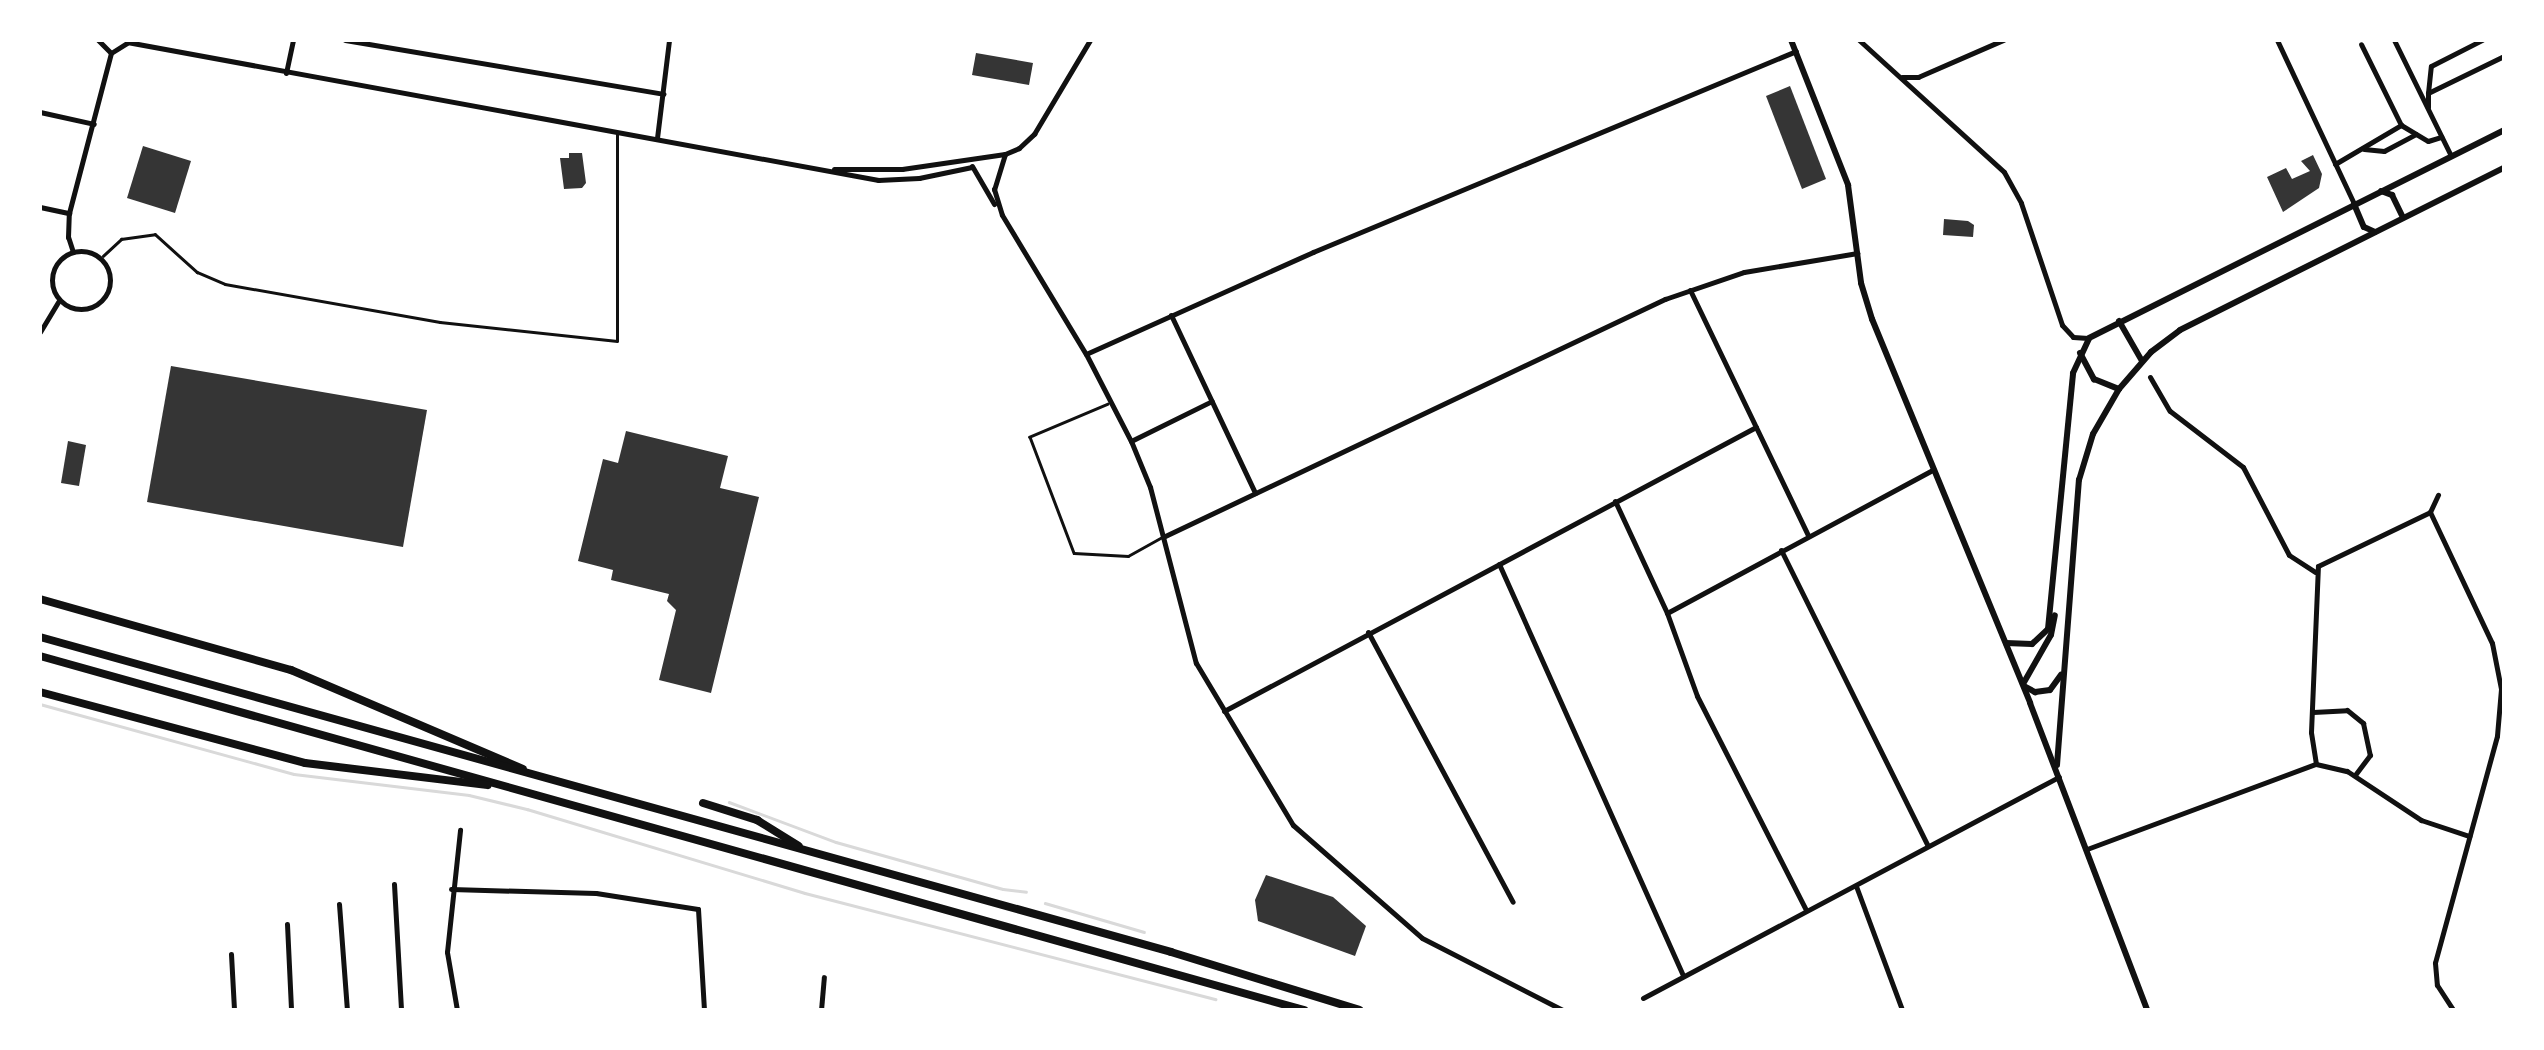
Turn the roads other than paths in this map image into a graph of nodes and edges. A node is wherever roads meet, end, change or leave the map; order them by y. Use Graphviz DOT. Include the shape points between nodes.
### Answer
graph roads {
  1 [pos="98,40"];
  2 [pos="294,40"];
  3 [pos="344,40"];
  4 [pos="669,40"];
  5 [pos="1090,40"];
  6 [pos="1791,40"];
  7 [pos="1859,40"];
  8 [pos="2003,40"];
  9 [pos="2277,40"];
  10 [pos="2394,40"];
  11 [pos="2482,40"];
  12 [pos="127,41"];
  13 [pos="2361,44"];
  14 [pos="1796,51"];
  15 [pos="111,53"];
  16 [pos="2504,56"];
  17 [pos="286,74"];
  18 [pos="1900,76"];
  19 [pos="2428,93"];
  20 [pos="663,94"];
  21 [pos="2428,110"];
  22 [pos="40,112"];
  23 [pos="94,124"];
  24 [pos="2401,125"];
  25 [pos="2504,130"];
  26 [pos="617,131"];
  27 [pos="2416,134"];
  28 [pos="2441,137"];
  29 [pos="657,138"];
  30 [pos="2362,149"];
  31 [pos="1006,154"];
  32 [pos="2450,156"];
  33 [pos="971,163"];
  34 [pos="2334,164"];
  35 [pos="821,168"];
  36 [pos="2504,168"];
  37 [pos="2381,191"];
  38 [pos="2354,204"];
  39 [pos="40,208"];
  40 [pos="69,213"];
  41 [pos="1002,215"];
  42 [pos="2404,218"];
  43 [pos="2375,232"];
  44 [pos="73,252"];
  45 [pos="1858,253"];
  46 [pos="103,256"];
  47 [pos="1690,290"];
  48 [pos="58,302"];
  49 [pos="1171,315"];
  50 [pos="2119,321"];
  51 [pos="40,332"];
  52 [pos="2089,338"];
  53 [pos="2080,352"];
  54 [pos="1086,354"];
  55 [pos="2142,360"];
  56 [pos="2150,377"];
  57 [pos="2118,389"];
  58 [pos="1212,401"];
  59 [pos="1112,402"];
  60 [pos="1756,427"];
  61 [pos="1131,441"];
  62 [pos="1934,470"];
  63 [pos="1256,494"];
  64 [pos="2438,496"];
  65 [pos="1615,501"];
  66 [pos="2430,512"];
  67 [pos="1808,535"];
  68 [pos="1163,537"];
  69 [pos="1781,550"];
  70 [pos="1499,564"];
  71 [pos="2316,572"];
  72 [pos="2054,594"];
  73 [pos="40,599"];
  74 [pos="1668,612"];
  75 [pos="1368,632"];
  76 [pos="40,637"];
  77 [pos="2005,642"];
  78 [pos="40,656"];
  79 [pos="2064,660"];
  80 [pos="2023,685"];
  81 [pos="40,692"];
  82 [pos="1224,710"];
  83 [pos="2313,712"];
  84 [pos="2316,764"];
  85 [pos="2058,774"];
  86 [pos="536,776"];
  87 [pos="2357,777"];
  88 [pos="512,787"];
  89 [pos="703,802"];
  90 [pos="460,830"];
  91 [pos="2469,836"];
  92 [pos="1928,846"];
  93 [pos="2087,849"];
  94 [pos="807,852"];
  95 [pos="394,884"];
  96 [pos="1856,885"];
  97 [pos="452,888"];
  98 [pos="1512,902"];
  99 [pos="339,904"];
  100 [pos="1806,911"];
  101 [pos="286,924"];
  102 [pos="231,954"];
  103 [pos="824,976"];
  104 [pos="1683,976"];
  105 [pos="1643,998"];
  106 [pos="234,1010"];
  107 [pos="291,1010"];
  108 [pos="347,1010"];
  109 [pos="401,1010"];
  110 [pos="457,1010"];
  111 [pos="704,1010"];
  112 [pos="821,1010"];
  113 [pos="1304,1010"];
  114 [pos="1359,1010"];
  115 [pos="1563,1010"];
  116 [pos="1902,1010"];
  117 [pos="2147,1010"];
  118 [pos="2453,1010"];
  1 -- 15 [label="street"];
  2 -- 17 [label="street"];
  3 -- 20 [label="street"];
  4 -- 20 [label="street"];
  5 -- 31 [label="street" via="1034,134"];
  6 -- 14 [label="street"];
  7 -- 18 [label="street"];
  8 -- 18 [label="street" via="1918,77"];
  9 -- 34 [label="street"];
  10 -- 21 [label="street"];
  11 -- 19 [label="street" via="2431,66"];
  12 -- 15 [label="street"];
  12 -- 17 [label="street"];
  13 -- 24 [label="street"];
  14 -- 45 [label="street" via="1848,185"];
  14 -- 49 [label="street"];
  15 -- 23 [label="street"];
  16 -- 19 [label="street"];
  17 -- 26 [label="street"];
  18 -- 52 [label="street" via="2004,172 2062,325 2073,337"];
  19 -- 21 [label="street"];
  20 -- 29 [label="street"];
  21 -- 28 [label="street"];
  22 -- 23 [label="street"];
  23 -- 40 [label="street"];
  24 -- 27 [label="street"];
  24 -- 30 [label="street"];
  25 -- 32 [label="street"];
  26 -- 29 [label="street"];
  26 -- 46 [label="lane" via="616,341 456,325 225,284 197,272 167,241 146,232 121,239"];
  27 -- 28 [label="street"];
  27 -- 30 [label="street" via="2384,150"];
  28 -- 32 [label="street"];
  29 -- 35 [label="street"];
  30 -- 34 [label="street"];
  31 -- 33 [label="street"];
  31 -- 41 [label="street" via="994,190"];
  32 -- 37 [label="street"];
  33 -- 35 [label="street"];
  33 -- 35 [label="street" via="898,180"];
  33 -- 41 [label="street"];
  34 -- 38 [label="street"];
  36 -- 42 [label="street"];
  37 -- 38 [label="street"];
  37 -- 42 [label="street" via="2392,195"];
  38 -- 43 [label="street" via="2364,228"];
  38 -- 50 [label="street"];
  39 -- 40 [label="street"];
  40 -- 44 [label="street"];
  41 -- 54 [label="street"];
  42 -- 43 [label="street"];
  43 -- 55 [label="street" via="2196,321"];
  44 -- 46 [label="street"];
  44 -- 48 [label="street" via="51,280"];
  45 -- 47 [label="street" via="1744,272"];
  45 -- 62 [label="street" via="1872,319"];
  46 -- 48 [label="street" via="111,278 100,298 75,310"];
  47 -- 60 [label="street"];
  47 -- 63 [label="street"];
  48 -- 51 [label="street"];
  49 -- 54 [label="street"];
  49 -- 58 [label="street"];
  50 -- 52 [label="street"];
  50 -- 55 [label="street"];
  52 -- 53 [label="street"];
  53 -- 57 [label="street" via="2094,379"];
  53 -- 72 [label="street"];
  54 -- 59 [label="street"];
  55 -- 57 [label="street"];
  56 -- 71 [label="street" via="2174,416 2243,467 2289,555"];
  57 -- 79 [label="street" via="2093,434 2079,480"];
  58 -- 61 [label="street"];
  58 -- 63 [label="street"];
  59 -- 61 [label="street"];
  59 -- 68 [label="lane" via="1030,436 1074,552 1128,556"];
  60 -- 65 [label="street"];
  60 -- 67 [label="street"];
  61 -- 68 [label="street"];
  62 -- 67 [label="street"];
  62 -- 77 [label="street"];
  63 -- 68 [label="street"];
  64 -- 66 [label="street"];
  65 -- 70 [label="street"];
  65 -- 74 [label="street"];
  66 -- 71 [label="street" via="2324,560"];
  66 -- 91 [label="street" via="2492,642 2500,676 2497,736"];
  67 -- 69 [label="street"];
  68 -- 82 [label="street" via="1190,648"];
  69 -- 74 [label="street"];
  69 -- 92 [label="street"];
  70 -- 75 [label="street"];
  70 -- 104 [label="street"];
  71 -- 83 [label="street"];
  72 -- 77 [label="street" via="2041,640"];
  72 -- 80 [label="street" via="2051,635"];
  73 -- 86 [label="main road" via="291,670"];
  74 -- 100 [label="street" via="1697,696"];
  75 -- 82 [label="street"];
  75 -- 98 [label="street"];
  76 -- 86 [label="main road"];
  77 -- 80 [label="street"];
  78 -- 88 [label="main road"];
  79 -- 80 [label="street" via="2053,688 2040,692"];
  79 -- 85 [label="street"];
  80 -- 85 [label="street"];
  81 -- 88 [label="main road" via="305,763"];
  82 -- 115 [label="street" via="1292,825 1344,874 1438,948"];
  83 -- 84 [label="street"];
  83 -- 87 [label="street" via="2339,708 2360,718 2370,751"];
  84 -- 87 [label="street"];
  84 -- 93 [label="street"];
  85 -- 92 [label="street"];
  85 -- 93 [label="street"];
  86 -- 94 [label="main road"];
  87 -- 91 [label="street" via="2421,820"];
  88 -- 113 [label="main road"];
  89 -- 94 [label="main road" via="756,820"];
  90 -- 97 [label="street"];
  91 -- 118 [label="street" via="2435,979"];
  92 -- 96 [label="street"];
  93 -- 117 [label="street"];
  94 -- 114 [label="main road"];
  95 -- 109 [label="street"];
  96 -- 100 [label="street"];
  96 -- 116 [label="street"];
  97 -- 110 [label="street" via="447,952"];
  97 -- 111 [label="street" via="596,893 698,909"];
  99 -- 108 [label="street"];
  100 -- 104 [label="street"];
  101 -- 107 [label="street"];
  102 -- 106 [label="street"];
  103 -- 112 [label="street"];
  104 -- 105 [label="street"];
}
